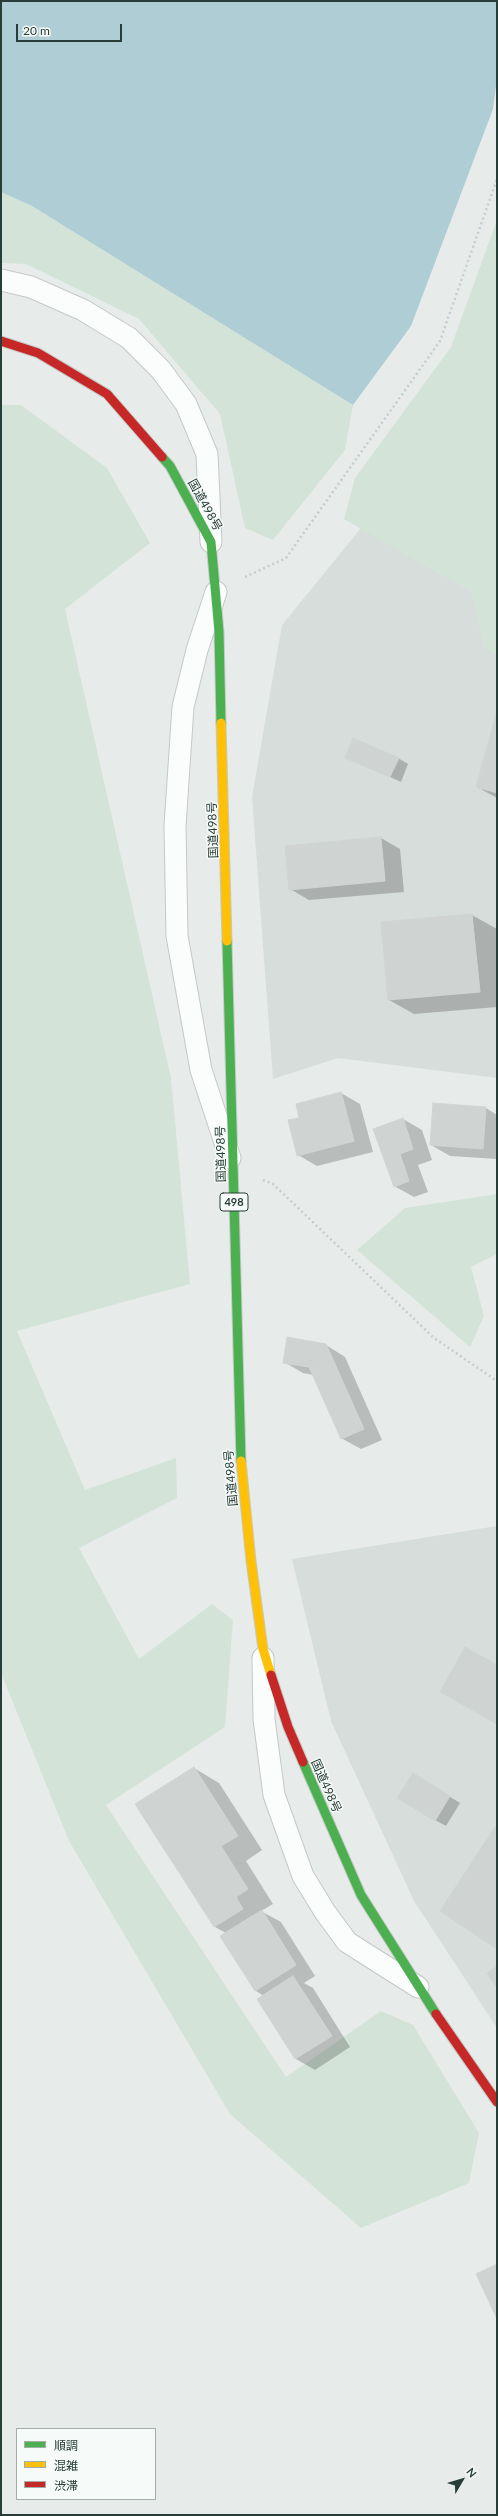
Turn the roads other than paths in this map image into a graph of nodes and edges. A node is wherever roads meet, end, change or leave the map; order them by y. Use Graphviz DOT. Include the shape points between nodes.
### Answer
graph roads {
  1 [pos="1,280"];
  2 [pos="1,341"];
  3 [pos="211,542"];
  4 [pos="217,590"];
  5 [pos="233,1168"];
  6 [pos="263,1649"];
  7 [pos="418,1986"];
  8 [pos="497,2102"];
  1 -- 3 [label="lane" via="31,287 83,310 129,338 161,370 186,404 207,454"];
  2 -- 3 [label="highway, 国道498号 / 498" via="38,353 107,394 170,466"];
  3 -- 4 [label="highway, 国道498号 / 498"];
  4 -- 5 [label="highway, 国道498号 / 498"];
  4 -- 5 [label="lane" via="197,650 183,707 175,826 177,936 201,1070"];
  5 -- 6 [label="highway, 国道498号 / 498" via="241,1457"];
  6 -- 7 [label="highway, 国道498号 / 498" via="288,1727 361,1895"];
  6 -- 7 [label="lane" via="264,1719 274,1795 303,1876 347,1942"];
  7 -- 8 [label="highway, 国道498号 / 498"];
}
